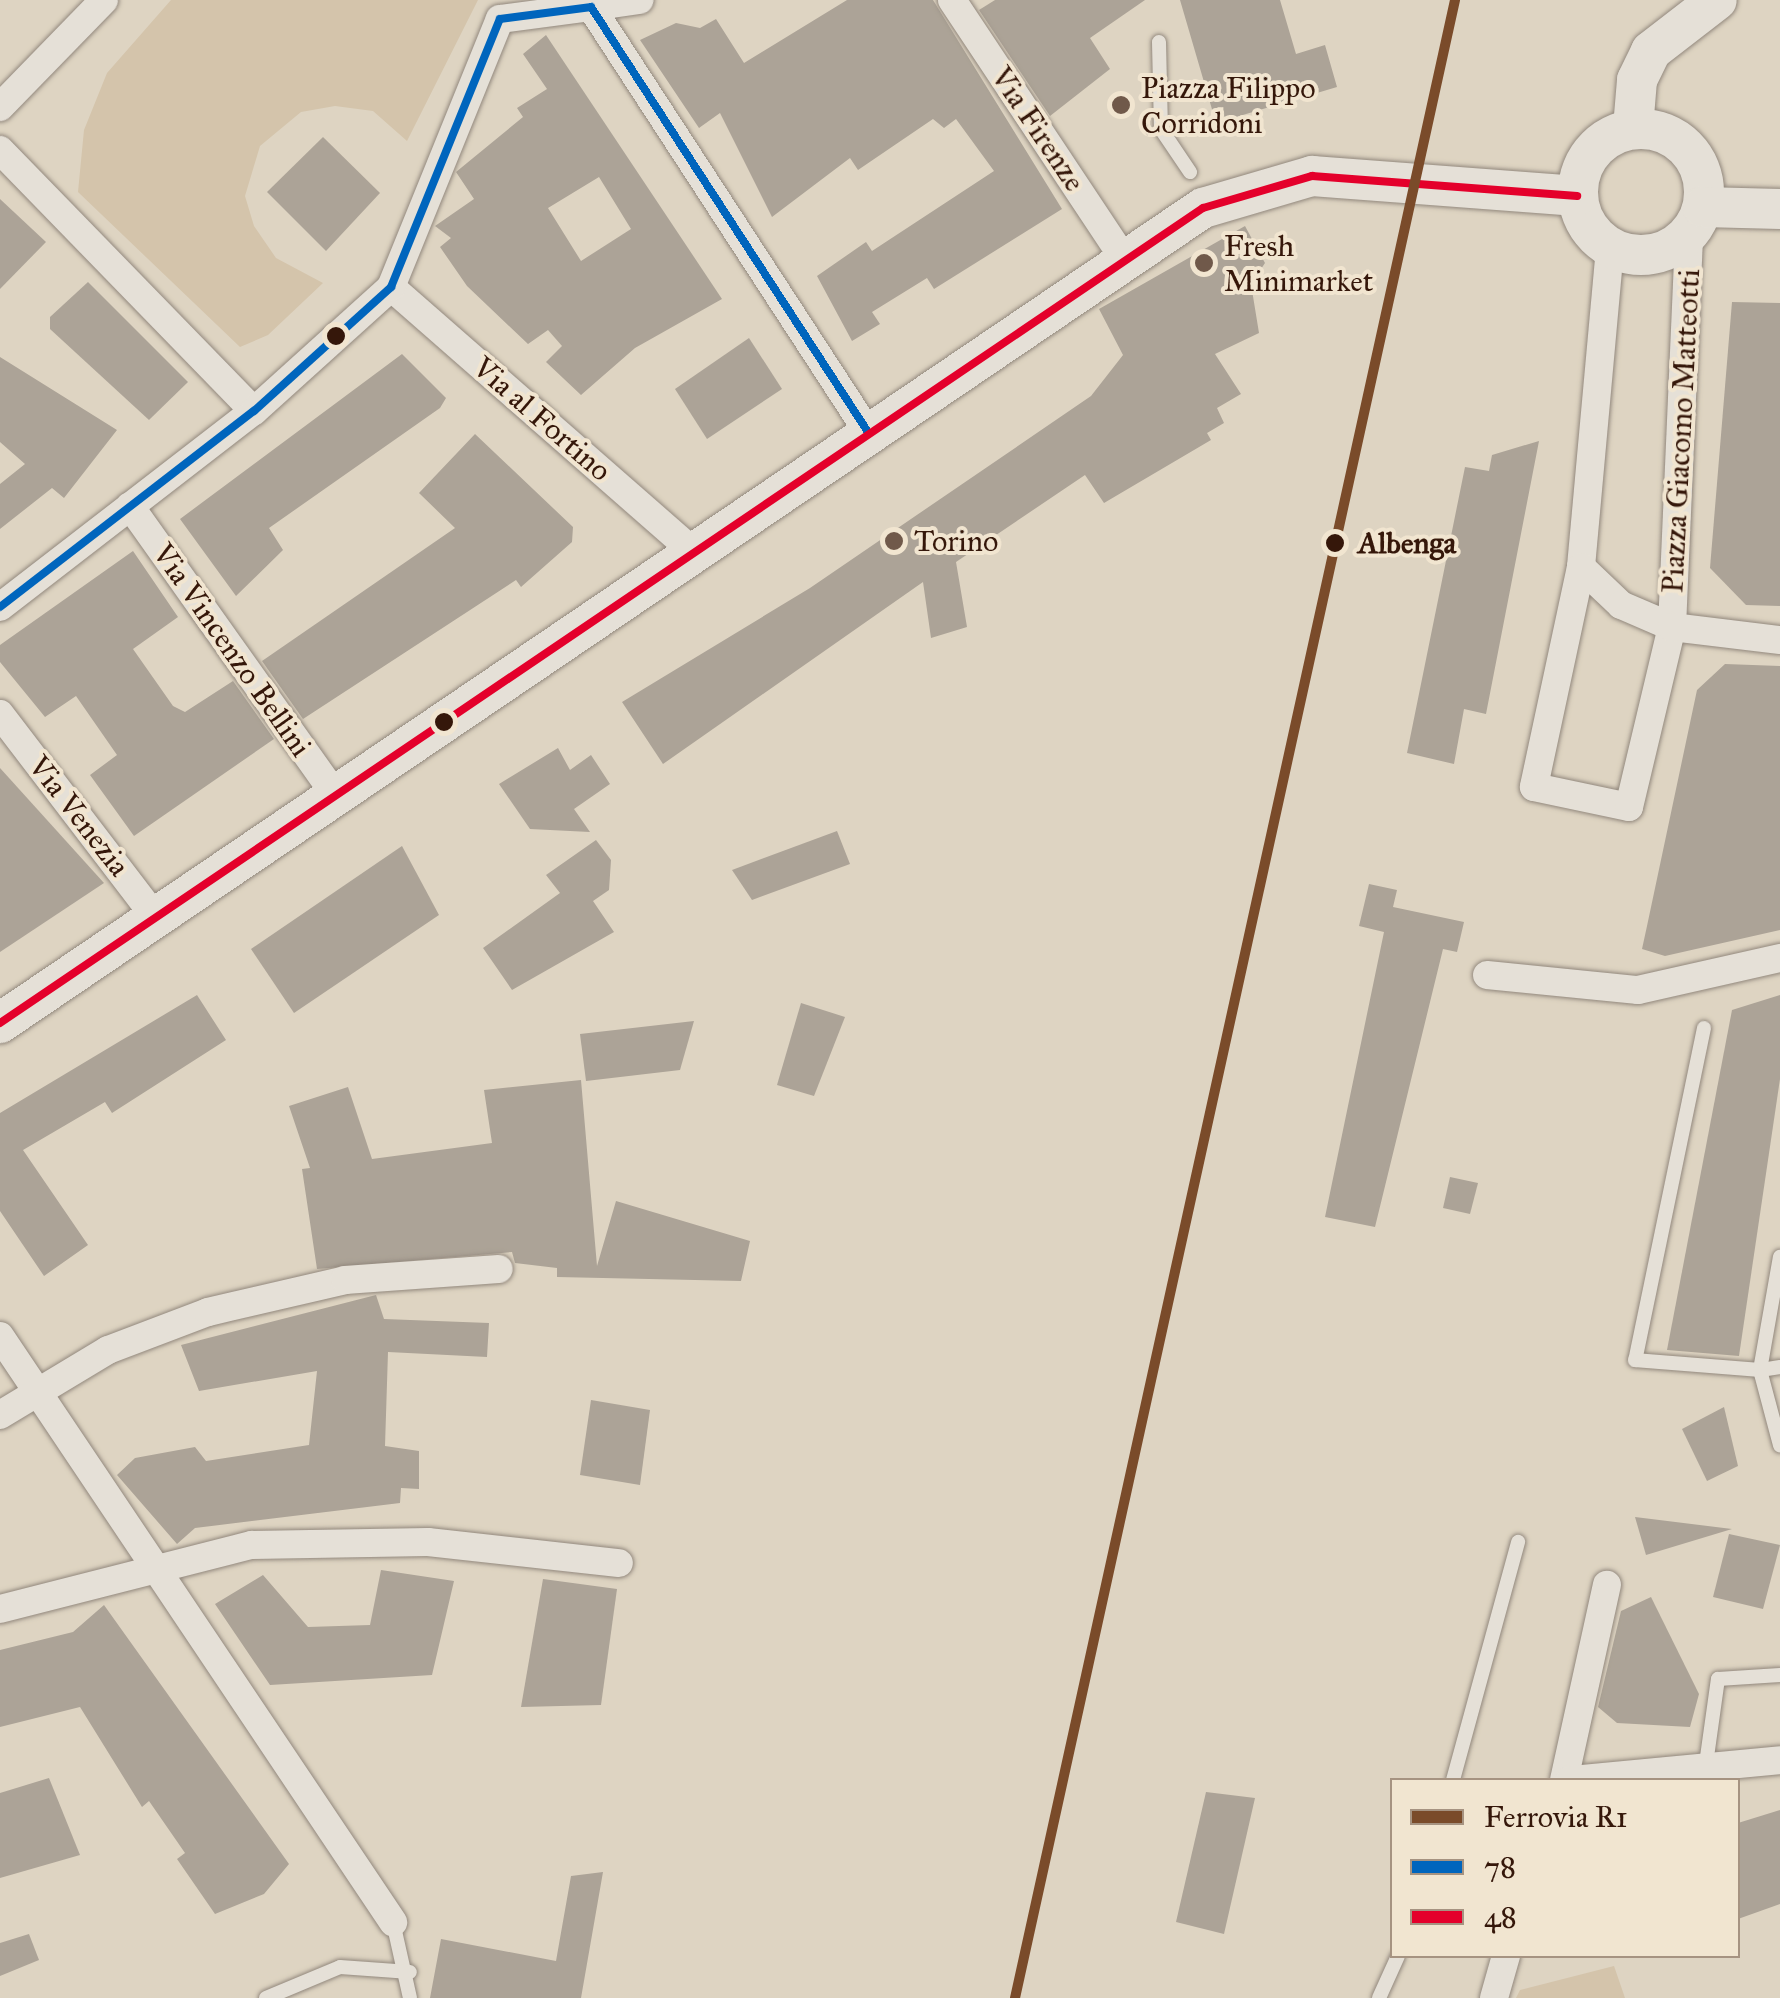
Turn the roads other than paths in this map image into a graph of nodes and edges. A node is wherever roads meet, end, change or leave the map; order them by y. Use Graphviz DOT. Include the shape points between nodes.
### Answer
graph roads {
  1 [pos="104,0"];
  2 [pos="639,0"];
  3 [pos="952,0"];
  4 [pos="1717,0"];
  5 [pos="591,6"];
  6 [pos="1159,42"];
  7 [pos="0,107"];
  8 [pos="1634,128"];
  9 [pos="0,150"];
  10 [pos="1190,172"];
  11 [pos="1577,196"];
  12 [pos="1780,209"];
  13 [pos="1696,221"];
  14 [pos="1610,248"];
  15 [pos="1124,258"];
  16 [pos="392,287"];
  17 [pos="254,410"];
  18 [pos="868,432"];
  19 [pos="130,506"];
  20 [pos="692,551"];
  21 [pos="1581,567"];
  22 [pos="0,607"];
  23 [pos="1672,627"];
  24 [pos="1780,640"];
  25 [pos="0,714"];
  26 [pos="334,793"];
  27 [pos="156,919"];
  28 [pos="1780,958"];
  29 [pos="1486,975"];
  30 [pos="0,1023"];
  31 [pos="1704,1028"];
  32 [pos="1780,1257"];
  33 [pos="498,1269"];
  34 [pos="0,1336"];
  35 [pos="1780,1367"];
  36 [pos="1760,1370"];
  37 [pos="36,1390"];
  38 [pos="0,1415"];
  39 [pos="1780,1445"];
  40 [pos="1518,1542"];
  41 [pos="619,1562"];
  42 [pos="160,1574"];
  43 [pos="1607,1585"];
  44 [pos="0,1609"];
  45 [pos="1780,1675"];
  46 [pos="1780,1760"];
  47 [pos="1706,1764"];
  48 [pos="1454,1778"];
  49 [pos="1567,1778"];
  50 [pos="1584,1778"];
  51 [pos="393,1922"];
  52 [pos="1397,1958"];
  53 [pos="1505,1958"];
  54 [pos="410,1972"];
  55 [pos="266,1998"];
  56 [pos="410,1998"];
  57 [pos="1378,1998"];
  58 [pos="1494,1998"];
  1 -- 7 [label="street"];
  2 -- 5 [label="street"];
  3 -- 15 [label="street, Via Firenze"];
  4 -- 8 [label="street" via="1651,52 1637,80"];
  5 -- 16 [label="street" via="500,19"];
  5 -- 18 [label="street"];
  6 -- 10 [label="lane" via="1160,130"];
  8 -- 11 [label="street" via="1592,151"];
  8 -- 13 [label="street" via="1689,150"];
  9 -- 17 [label="street"];
  11 -- 14 [label="street" via="1586,226"];
  11 -- 15 [label="street" via="1312,176 1203,208"];
  12 -- 13 [label="street"];
  13 -- 14 [label="street" via="1651,255"];
  13 -- 23 [label="street, Piazza Giacomo Matteotti"];
  14 -- 21 [label="street, Piazza Giacomo Matteotti"];
  15 -- 18 [label="street"];
  16 -- 17 [label="street"];
  16 -- 20 [label="street, Via al Fortino"];
  17 -- 19 [label="street"];
  18 -- 20 [label="street"];
  19 -- 22 [label="street"];
  19 -- 26 [label="street, Via Vincenzo Bellini"];
  20 -- 26 [label="street"];
  21 -- 23 [label="street, Piazza Giacomo Matteotti" via="1621,604"];
  21 -- 23 [label="street, Piazza Giacomo Matteotti" via="1534,787 1629,808"];
  23 -- 24 [label="street"];
  25 -- 27 [label="street, Via Venezia"];
  26 -- 27 [label="street"];
  27 -- 30 [label="street"];
  28 -- 29 [label="street" via="1638,990"];
  31 -- 36 [label="lane" via="1635,1360"];
  32 -- 36 [label="lane"];
  33 -- 37 [label="street" via="278,1292 108,1350"];
  34 -- 37 [label="street"];
  35 -- 36 [label="lane"];
  36 -- 39 [label="lane"];
  37 -- 38 [label="street"];
  37 -- 42 [label="street"];
  40 -- 48 [label="lane"];
  41 -- 42 [label="street" via="428,1542 252,1545"];
  42 -- 44 [label="street"];
  42 -- 51 [label="street"];
  43 -- 49 [label="street"];
  45 -- 47 [label="lane" via="1718,1679"];
  46 -- 47 [label="street"];
  47 -- 50 [label="street"];
  51 -- 54 [label="lane"];
  52 -- 57 [label="lane"];
  53 -- 58 [label="street"];
  54 -- 55 [label="lane" via="340,1967"];
  54 -- 56 [label="lane"];
}
